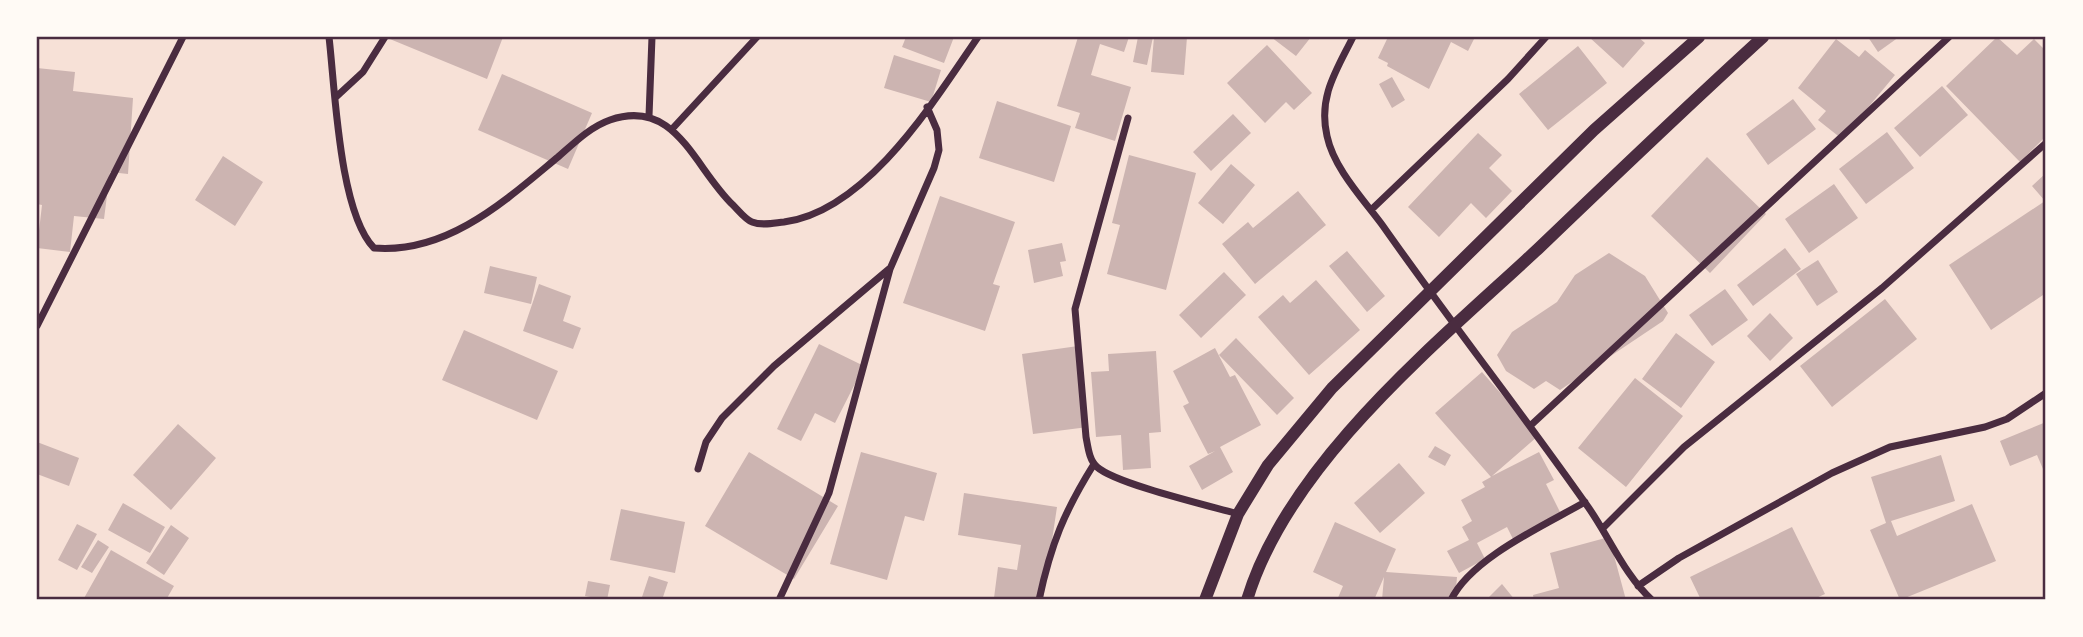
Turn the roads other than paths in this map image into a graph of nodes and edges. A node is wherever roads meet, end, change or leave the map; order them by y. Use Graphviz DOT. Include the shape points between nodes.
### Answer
graph roads {
  1 [pos="183,37"];
  2 [pos="329,37"];
  3 [pos="385,37"];
  4 [pos="652,37"];
  5 [pos="757,37"];
  6 [pos="978,37"];
  7 [pos="1353,37"];
  8 [pos="1546,37"];
  9 [pos="1699,37"];
  10 [pos="1763,37"];
  11 [pos="1949,37"];
  12 [pos="336,97"];
  13 [pos="927,107"];
  14 [pos="649,116"];
  15 [pos="1128,118"];
  16 [pos="673,128"];
  17 [pos="2046,143"];
  18 [pos="1371,210"];
  19 [pos="890,269"];
  20 [pos="1428,290"];
  21 [pos="1456,325"];
  22 [pos="37,326"];
  23 [pos="2046,393"];
  24 [pos="1530,425"];
  25 [pos="1094,464"];
  26 [pos="698,469"];
  27 [pos="1585,502"];
  28 [pos="1238,514"];
  29 [pos="1603,528"];
  30 [pos="1638,586"];
  31 [pos="779,600"];
  32 [pos="1039,600"];
  33 [pos="1205,600"];
  34 [pos="1247,600"];
  35 [pos="1451,600"];
  36 [pos="1651,600"];
  1 -- 22 [label="street"];
  2 -- 12 [label="street"];
  3 -- 12 [label="street" via="363,72"];
  4 -- 14 [label="street"];
  5 -- 16 [label="street"];
  6 -- 13 [label="street"];
  7 -- 18 [label="street" via="1324,100 1327,139"];
  8 -- 18 [label="street"];
  9 -- 20 [label="street" via="1594,130"];
  10 -- 21 [label="street"];
  11 -- 24 [label="street"];
  12 -- 14 [label="street" via="356,220 374,248 386,249 457,231 491,213 593,127 624,117"];
  13 -- 16 [label="street" via="892,154 830,206 799,220 768,224 751,222 718,190"];
  13 -- 19 [label="street" via="939,150"];
  14 -- 16 [label="street"];
  15 -- 25 [label="street" via="1075,309 1086,437"];
  17 -- 29 [label="street" via="1882,288 1684,447"];
  18 -- 20 [label="street"];
  19 -- 26 [label="street" via="774,366 722,418 706,442"];
  19 -- 31 [label="street" via="829,493"];
  20 -- 21 [label="street"];
  20 -- 28 [label="street" via="1332,388 1268,465"];
  21 -- 24 [label="street"];
  21 -- 34 [label="street" via="1364,415 1314,477 1288,513"];
  23 -- 30 [label="street" via="2007,419 1890,447 1832,473 1679,558"];
  24 -- 27 [label="street"];
  25 -- 28 [label="street" via="1163,493"];
  25 -- 32 [label="street" via="1057,530"];
  27 -- 29 [label="street"];
  27 -- 35 [label="street" via="1498,553 1458,587"];
  28 -- 33 [label="street"];
  29 -- 30 [label="street"];
  30 -- 36 [label="street"];
}
